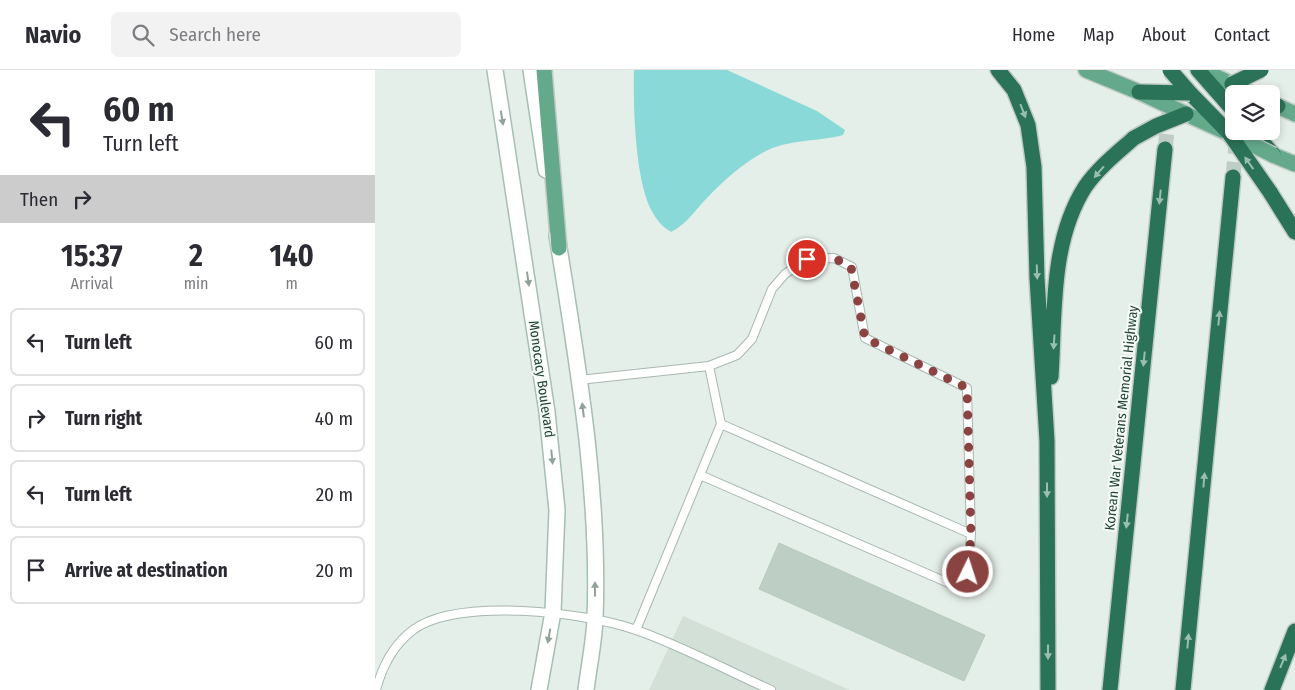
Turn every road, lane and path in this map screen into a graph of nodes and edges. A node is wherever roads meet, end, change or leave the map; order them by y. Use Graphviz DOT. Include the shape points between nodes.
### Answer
graph roads {
  1 [pos="495,70"];
  2 [pos="531,70"];
  3 [pos="544,70"];
  4 [pos="998,70"];
  5 [pos="1086,70"];
  6 [pos="1169,70"];
  7 [pos="1200,70"];
  8 [pos="1261,70"];
  9 [pos="1232,84"];
  10 [pos="1214,89"];
  11 [pos="1139,92"];
  12 [pos="1190,93"];
  13 [pos="1225,101"];
  14 [pos="1280,108"];
  15 [pos="1225,110"];
  16 [pos="1207,111"];
  17 [pos="1186,114"];
  18 [pos="1295,114"];
  19 [pos="1225,129"];
  20 [pos="1225,131"];
  21 [pos="1234,140"];
  22 [pos="1244,140"];
  23 [pos="1260,140"];
  24 [pos="1165,149"];
  25 [pos="1273,154"];
  26 [pos="1295,164"];
  27 [pos="1233,178"];
  28 [pos="1295,232"];
  29 [pos="559,248"];
  30 [pos="709,366"];
  31 [pos="579,380"];
  32 [pos="721,424"];
  33 [pos="1047,441"];
  34 [pos="700,475"];
  35 [pos="971,534"];
  36 [pos="553,612"];
  37 [pos="595,620"];
  38 [pos="636,630"];
  39 [pos="1295,631"];
  40 [pos="376,690"];
  41 [pos="539,690"];
  42 [pos="586,690"];
  43 [pos="771,690"];
  44 [pos="1048,690"];
  45 [pos="1111,690"];
  46 [pos="1183,690"];
  47 [pos="1272,690"];
  1 -- 36 [label="main road, Monocacy Boulevard, one-way" via="547,412 557,510"];
  2 -- 29 [label="main road"];
  3 -- 29 [label="main road"];
  4 -- 33 [label="highway, one-way" via="1014,90 1028,125 1034,167"];
  5 -- 11 [label="main road"];
  6 -- 12 [label="highway, bridge"];
  7 -- 9 [label="main road"];
  7 -- 10 [label="highway"];
  8 -- 9 [label="highway, bridge"];
  9 -- 10 [label="highway"];
  10 -- 12 [label="highway"];
  10 -- 13 [label="highway"];
  11 -- 12 [label="highway, bridge"];
  11 -- 17 [label="main road, bridge"];
  12 -- 16 [label="highway"];
  14 -- 18 [label="main road"];
  15 -- 16 [label="highway"];
  16 -- 17 [label="highway"];
  16 -- 19 [label="highway"];
  17 -- 20 [label="main road"];
  17 -- 33 [label="highway, one-way, bridge" via="1133,138 1085,187 1072,215 1062,245"];
  28 -- 21 [label="highway, one-way, bridge"];
  22 -- 25 [label="main road, bridge"];
  23 -- 25 [label="highway"];
  24 -- 45 [label="highway, Korean War Veterans Memorial Highway, one-way"];
  25 -- 26 [label="main road"];
  46 -- 27 [label="highway, one-way"];
  29 -- 31 [label="main road"];
  30 -- 31 [label="lane"];
  30 -- 32 [label="lane"];
  30 -- 35 [label="lane" via="737,355 752,339 772,290 785,274 807,259 834,258 851,267 865,338 967,388"];
  37 -- 31 [label="main road, one-way" via="595,511"];
  32 -- 34 [label="lane"];
  32 -- 35 [label="lane"];
  33 -- 44 [label="highway, one-way"];
  34 -- 35 [label="lane" via="967,591"];
  34 -- 38 [label="lane"];
  36 -- 37 [label="lane"];
  36 -- 40 [label="lane" via="494,611 433,620 413,630 393,650 380,672"];
  36 -- 41 [label="main road, Monocacy Boulevard, one-way"];
  37 -- 38 [label="lane"];
  37 -- 42 [label="main road"];
  38 -- 43 [label="lane"];
  47 -- 39 [label="highway, one-way"];
}
